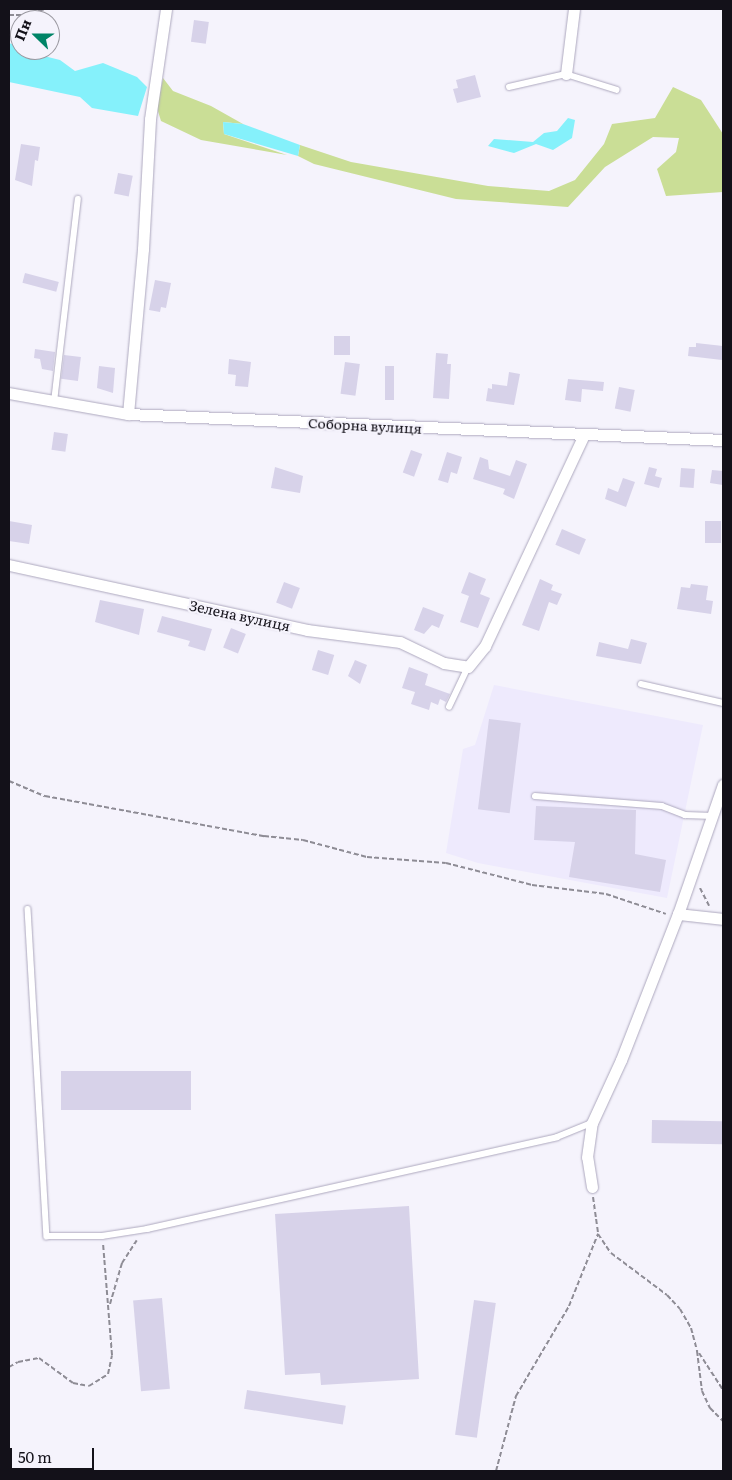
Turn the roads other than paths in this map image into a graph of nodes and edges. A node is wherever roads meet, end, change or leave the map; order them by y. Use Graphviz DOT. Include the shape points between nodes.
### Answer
graph roads {
  1 [pos="166,9"];
  2 [pos="574,9"];
  3 [pos="566,74"];
  4 [pos="509,87"];
  5 [pos="617,90"];
  6 [pos="78,199"];
  7 [pos="9,393"];
  8 [pos="54,402"];
  9 [pos="128,414"];
  10 [pos="584,434"];
  11 [pos="723,440"];
  12 [pos="9,565"];
  13 [pos="468,668"];
  14 [pos="641,684"];
  15 [pos="723,703"];
  16 [pos="449,708"];
  17 [pos="723,784"];
  18 [pos="535,796"];
  19 [pos="713,816"];
  20 [pos="28,909"];
  21 [pos="678,914"];
  22 [pos="721,918"];
  23 [pos="592,1123"];
  24 [pos="592,1187"];
  1 -- 9 [label="street" via="150,119 143,249"];
  2 -- 3 [label="street"];
  3 -- 4 [label="lane"];
  3 -- 5 [label="lane"];
  6 -- 8 [label="lane"];
  7 -- 8 [label="street, Соборна вулиця"];
  8 -- 9 [label="street, Соборна вулиця"];
  9 -- 10 [label="street, Соборна вулиця"];
  10 -- 11 [label="street, Соборна вулиця"];
  10 -- 13 [label="street" via="485,646"];
  12 -- 13 [label="street, Зелена вулиця" via="307,630 400,642 444,663"];
  13 -- 16 [label="lane"];
  14 -- 15 [label="lane"];
  17 -- 19 [label="street"];
  18 -- 19 [label="lane" via="662,806 686,814"];
  19 -- 21 [label="street"];
  20 -- 23 [label="lane" via="47,1236 102,1236 148,1229 557,1137"];
  21 -- 22 [label="street"];
  21 -- 23 [label="street" via="621,1060"];
  23 -- 24 [label="street" via="587,1157"];
}
